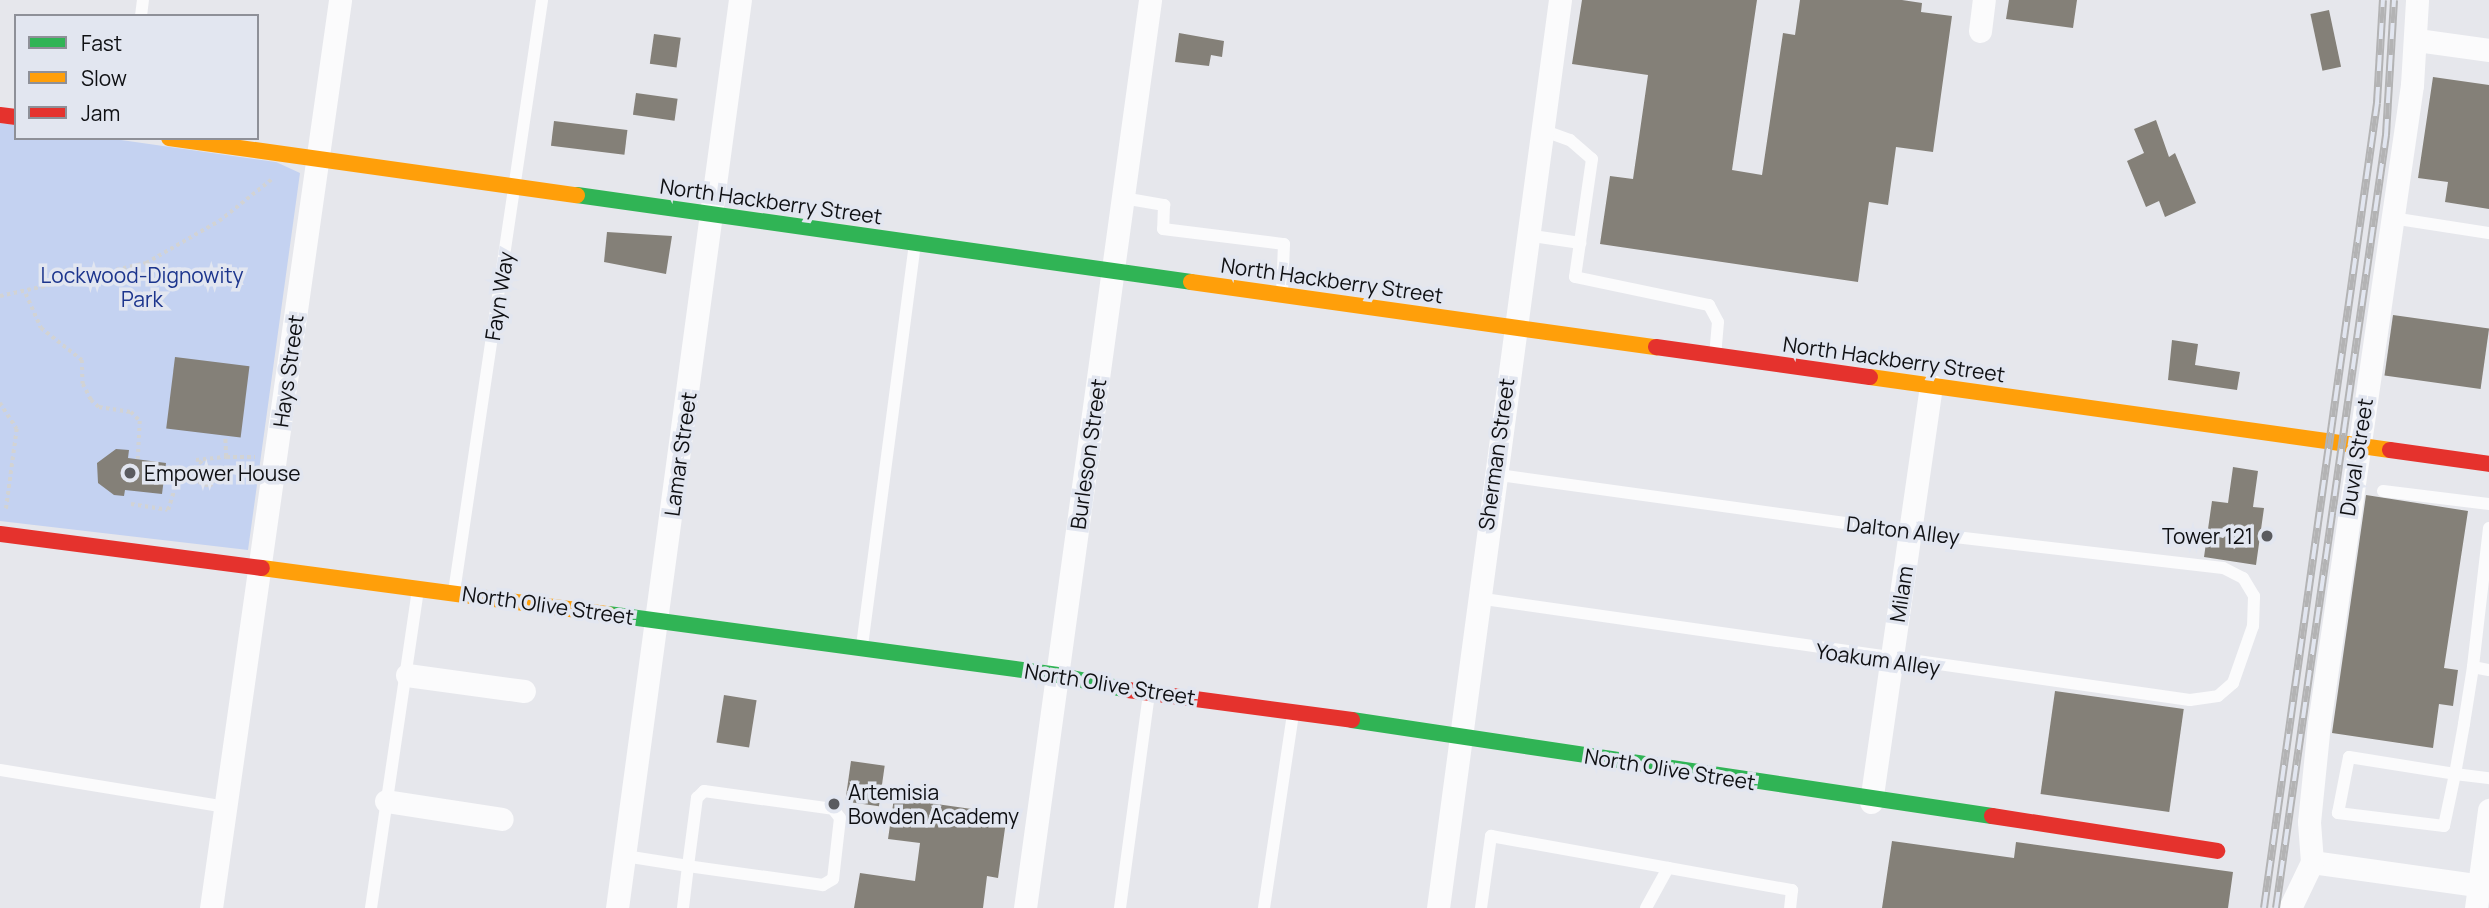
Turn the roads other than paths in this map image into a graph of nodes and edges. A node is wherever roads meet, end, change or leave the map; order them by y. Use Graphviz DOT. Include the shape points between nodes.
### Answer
graph roads {
  1 [pos="340,0"];
  2 [pos="542,0"];
  3 [pos="740,0"];
  4 [pos="1150,0"];
  5 [pos="1560,0"];
  6 [pos="1984,0"];
  7 [pos="2417,0"];
  8 [pos="1980,31"];
  9 [pos="2417,40"];
  10 [pos="2489,50"];
  11 [pos="1542,130"];
  12 [pos="183,140"];
  13 [pos="318,159"];
  14 [pos="515,187"];
  15 [pos="1123,198"];
  16 [pos="712,214"];
  17 [pos="2392,218"];
  18 [pos="2489,233"];
  19 [pos="1526,235"];
  20 [pos="915,243"];
  21 [pos="1580,243"];
  22 [pos="1113,271"];
  23 [pos="1281,294"];
  24 [pos="1513,327"];
  25 [pos="1715,355"];
  26 [pos="1931,386"];
  27 [pos="2357,445"];
  28 [pos="2489,464"];
  29 [pos="1493,474"];
  30 [pos="2383,491"];
  31 [pos="2489,504"];
  32 [pos="2489,528"];
  33 [pos="1910,532"];
  34 [pos="0,534"];
  35 [pos="261,568"];
  36 [pos="418,589"];
  37 [pos="454,592"];
  38 [pos="1477,598"];
  39 [pos="657,620"];
  40 [pos="2249,644"];
  41 [pos="862,647"];
  42 [pos="1890,661"];
  43 [pos="2473,667"];
  44 [pos="2489,670"];
  45 [pos="407,675"];
  46 [pos="1058,675"];
  47 [pos="524,691"];
  48 [pos="1149,692"];
  49 [pos="1294,711"];
  50 [pos="1462,735"];
  51 [pos="0,770"];
  52 [pos="2455,774"];
  53 [pos="2489,778"];
  54 [pos="386,801"];
  55 [pos="1871,802"];
  56 [pos="226,807"];
  57 [pos="2489,810"];
  58 [pos="502,819"];
  59 [pos="2217,851"];
  60 [pos="625,856"];
  61 [pos="2312,862"];
  62 [pos="688,866"];
  63 [pos="1668,868"];
  64 [pos="2484,886"];
  65 [pos="212,908"];
  66 [pos="371,908"];
  67 [pos="617,908"];
  68 [pos="683,908"];
  69 [pos="1026,908"];
  70 [pos="1120,908"];
  71 [pos="1264,908"];
  72 [pos="1438,908"];
  73 [pos="1481,908"];
  74 [pos="1646,908"];
  75 [pos="1790,908"];
  76 [pos="2290,908"];
  77 [pos="2476,908"];
  1 -- 13 [label="street, Hays Street"];
  2 -- 14 [label="lane, Fayn Way"];
  3 -- 16 [label="street, Lamar Street"];
  4 -- 15 [label="street, Burleson Street"];
  5 -- 11 [label="street, Sherman Street"];
  6 -- 8 [label="street"];
  7 -- 9 [label="street, Duval Street"];
  9 -- 10 [label="street"];
  9 -- 17 [label="street, Duval Street"];
  11 -- 19 [label="street, Sherman Street"];
  11 -- 21 [label="lane" via="1570,140 1592,159"];
  12 -- 13 [label="main road, North Hackberry Street"];
  13 -- 14 [label="main road, North Hackberry Street"];
  13 -- 35 [label="street, Hays Street"];
  14 -- 16 [label="main road, North Hackberry Street"];
  14 -- 37 [label="lane, Fayn Way"];
  15 -- 22 [label="street, Burleson Street"];
  15 -- 23 [label="lane" via="1164,205 1163,229 1284,244"];
  16 -- 20 [label="main road, North Hackberry Street"];
  16 -- 39 [label="street, Lamar Street"];
  17 -- 18 [label="lane"];
  17 -- 27 [label="street, Duval Street"];
  19 -- 21 [label="lane"];
  19 -- 24 [label="street, Sherman Street"];
  20 -- 22 [label="main road, North Hackberry Street"];
  20 -- 41 [label="lane"];
  21 -- 25 [label="lane" via="1575,277 1709,305 1718,322"];
  22 -- 23 [label="main road, North Hackberry Street"];
  22 -- 46 [label="street, Burleson Street"];
  23 -- 24 [label="main road, North Hackberry Street"];
  24 -- 25 [label="main road, North Hackberry Street"];
  24 -- 29 [label="street, Sherman Street"];
  25 -- 26 [label="main road, North Hackberry Street"];
  26 -- 27 [label="main road, North Hackberry Street"];
  26 -- 33 [label="street, Milam"];
  27 -- 28 [label="main road, North Hackberry Street"];
  27 -- 61 [label="street, Duval Street" via="2319,724 2309,822"];
  29 -- 33 [label="lane, Dalton Alley"];
  29 -- 38 [label="street, Sherman Street"];
  30 -- 31 [label="lane"];
  32 -- 43 [label="lane"];
  33 -- 40 [label="lane, Dalton Alley" via="2045,544 2236,572 2255,596"];
  33 -- 42 [label="street, Milam"];
  34 -- 35 [label="main road, North Olive Street"];
  35 -- 36 [label="main road, North Olive Street"];
  35 -- 56 [label="street, Hays Street"];
  36 -- 37 [label="main road, North Olive Street"];
  36 -- 45 [label="lane"];
  37 -- 39 [label="main road, North Olive Street"];
  38 -- 42 [label="lane, Yoakum Alley"];
  38 -- 50 [label="street, Sherman Street"];
  39 -- 41 [label="main road, North Olive Street"];
  39 -- 60 [label="street, Lamar Street"];
  40 -- 42 [label="lane, Yoakum Alley" via="2233,683 2218,696 2203,699"];
  41 -- 46 [label="main road, North Olive Street"];
  42 -- 55 [label="street, Milam"];
  43 -- 44 [label="lane"];
  43 -- 52 [label="lane"];
  45 -- 47 [label="street"];
  45 -- 54 [label="lane"];
  46 -- 48 [label="main road, North Olive Street" via="1083,684"];
  46 -- 69 [label="street, Burleson Street"];
  48 -- 49 [label="main road, North Olive Street"];
  48 -- 70 [label="lane"];
  49 -- 50 [label="main road, North Olive Street"];
  49 -- 71 [label="lane"];
  50 -- 55 [label="main road, North Olive Street"];
  50 -- 72 [label="street, Sherman Street"];
  51 -- 56 [label="lane"];
  52 -- 52 [label="lane" via="2444,826 2338,813 2349,757"];
  52 -- 53 [label="lane"];
  54 -- 58 [label="street"];
  54 -- 66 [label="lane"];
  55 -- 59 [label="main road, North Olive Street"];
  56 -- 65 [label="street, Hays Street"];
  57 -- 64 [label="street"];
  60 -- 62 [label="lane"];
  60 -- 67 [label="street, Lamar Street"];
  61 -- 64 [label="street"];
  61 -- 76 [label="street, Duval Street"];
  62 -- 62 [label="lane" via="823,885 833,879 840,818 833,809 704,791 697,798"];
  62 -- 68 [label="lane"];
  63 -- 73 [label="lane" via="1491,836"];
  63 -- 74 [label="lane"];
  63 -- 75 [label="lane" via="1793,890"];
  64 -- 77 [label="street"];
}
